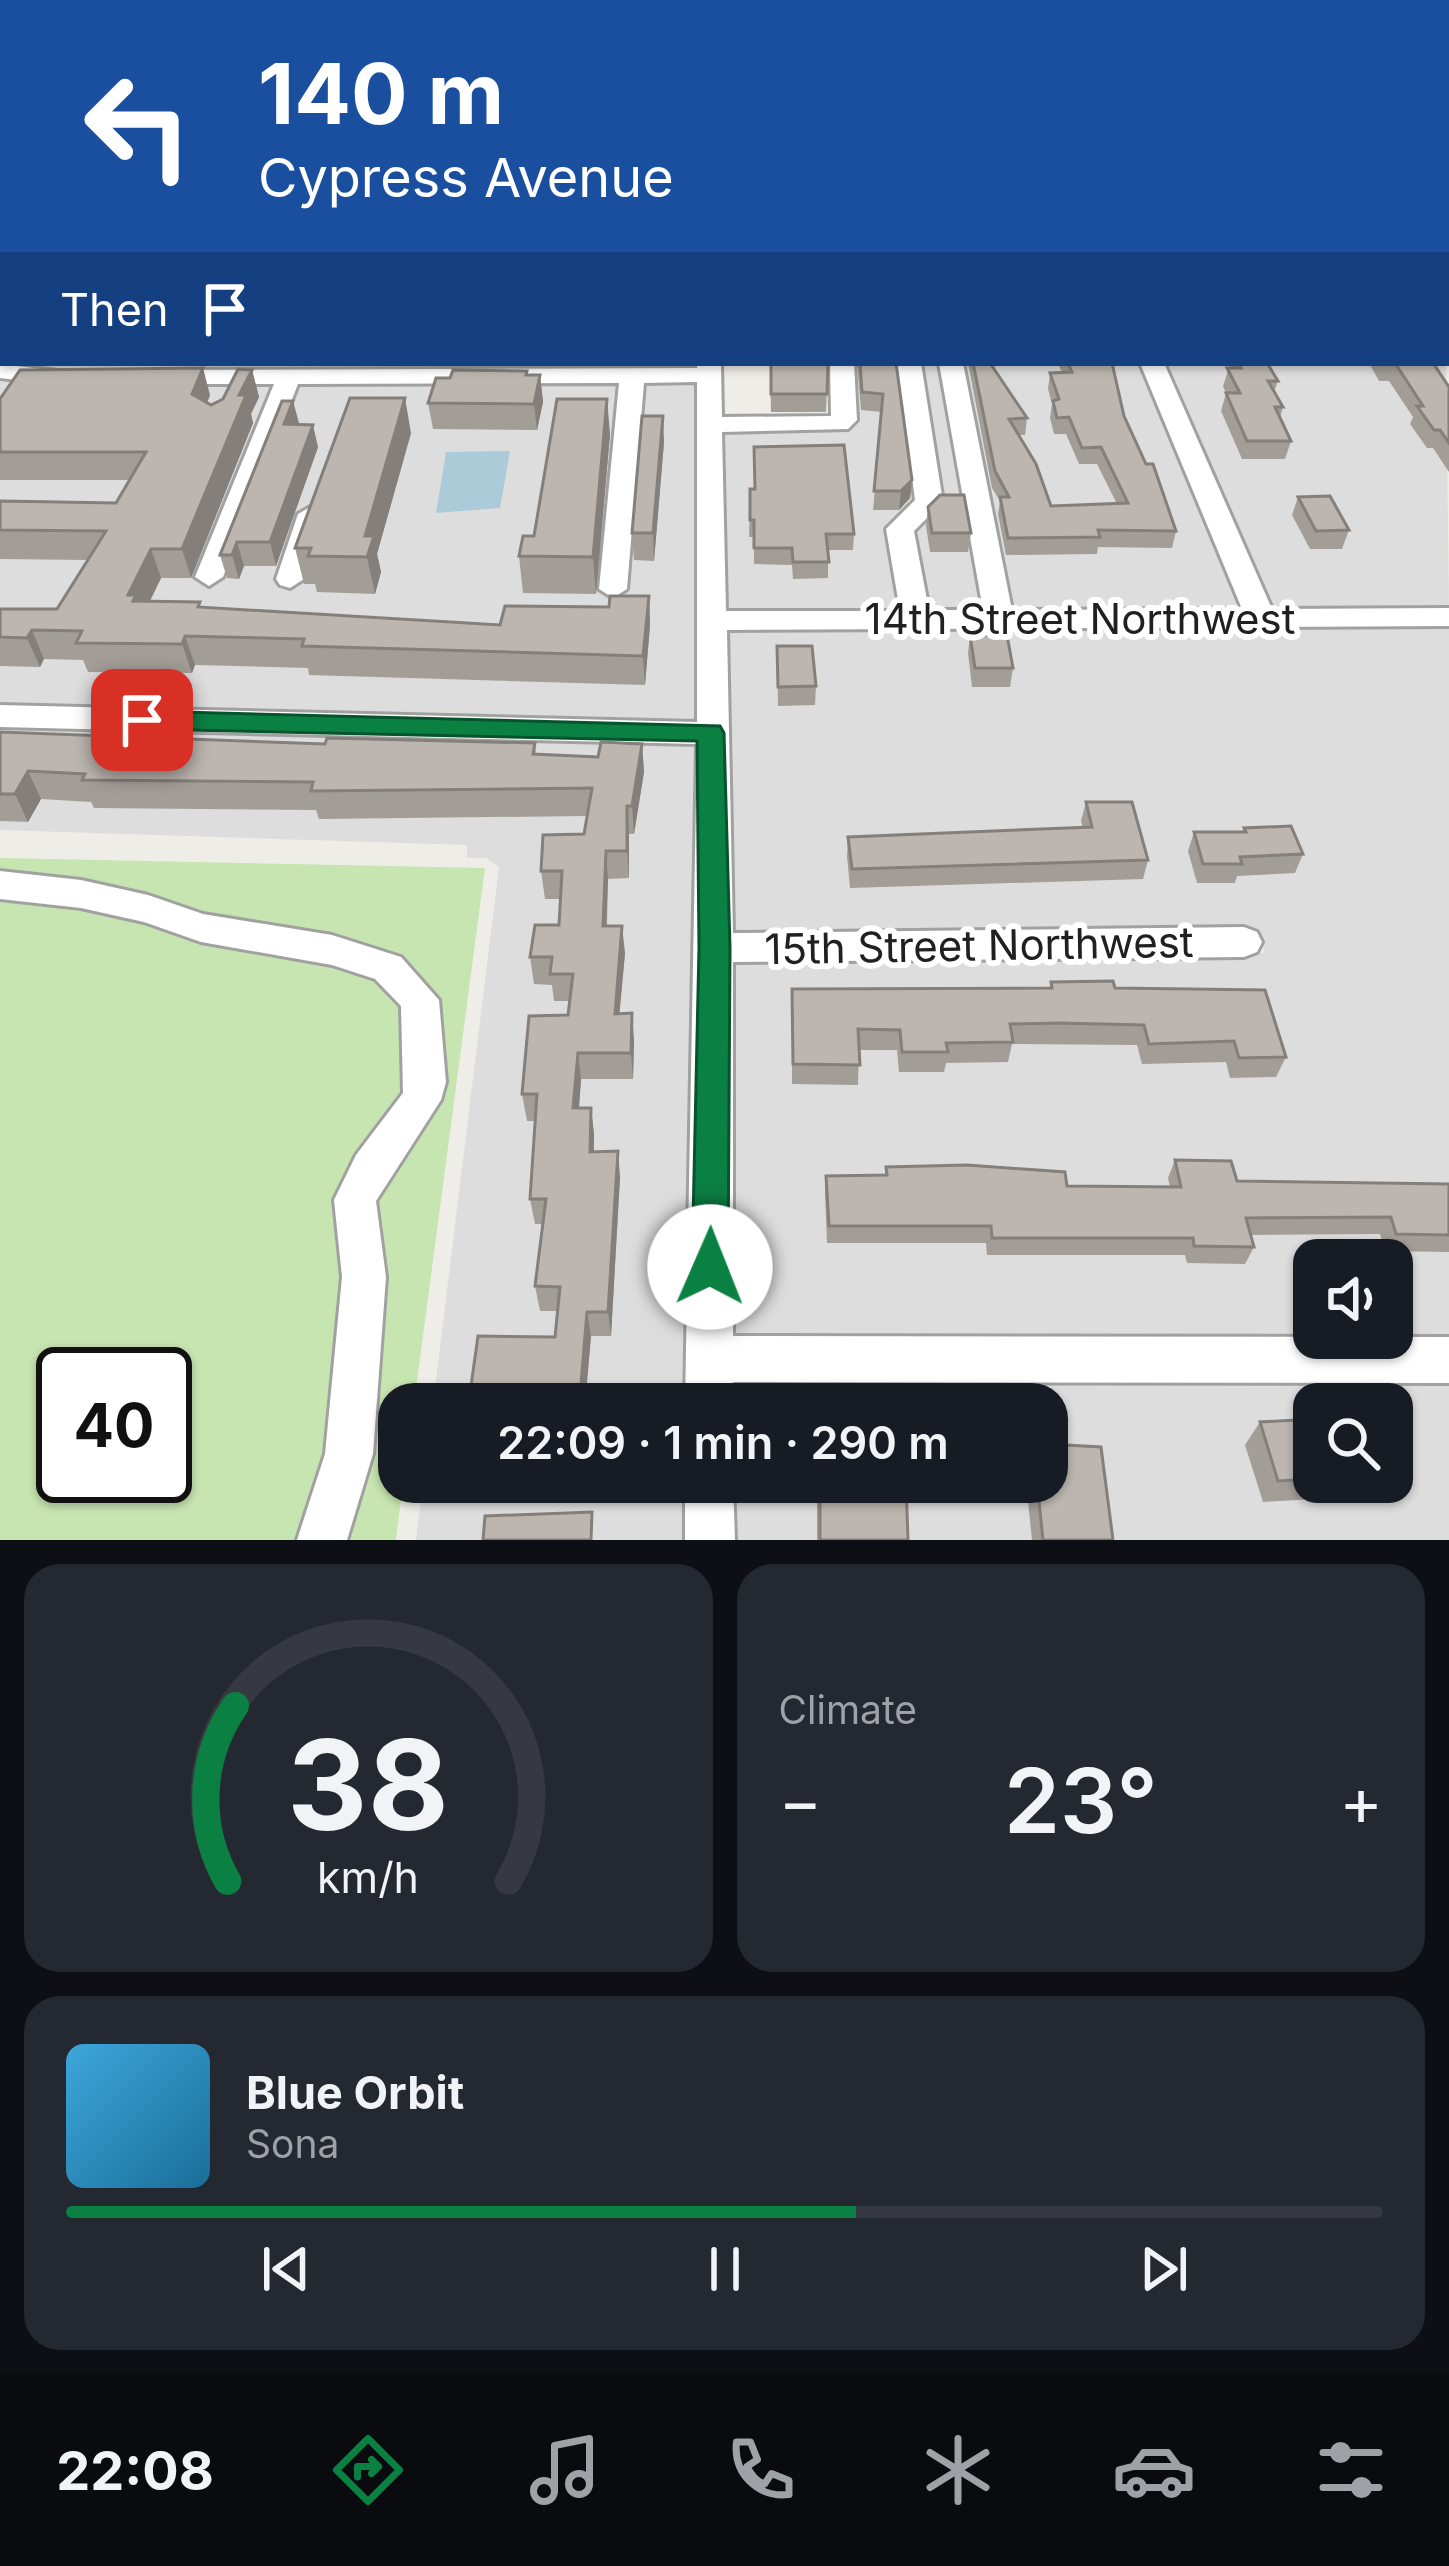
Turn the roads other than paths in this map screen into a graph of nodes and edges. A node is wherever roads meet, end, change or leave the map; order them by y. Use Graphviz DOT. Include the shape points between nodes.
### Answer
graph roads {
  1 [pos="842,366"];
  2 [pos="909,366"];
  3 [pos="951,366"];
  4 [pos="1153,366"];
  5 [pos="529,369"];
  6 [pos="709,369"];
  7 [pos="0,371"];
  8 [pos="263,374"];
  9 [pos="632,375"];
  10 [pos="86,378"];
  11 [pos="130,378"];
  12 [pos="225,406"];
  13 [pos="709,425"];
  14 [pos="321,489"];
  15 [pos="208,577"];
  16 [pos="290,579"];
  17 [pos="614,589"];
  18 [pos="1260,616"];
  19 [pos="999,617"];
  20 [pos="1449,617"];
  21 [pos="916,618"];
  22 [pos="710,621"];
  23 [pos="0,716"];
  24 [pos="711,733"];
  25 [pos="0,885"];
  26 [pos="1244,942"];
  27 [pos="715,948"];
  28 [pos="1449,1360"];
  29 [pos="709,1381"];
  30 [pos="710,1503"];
  31 [pos="322,1540"];
  32 [pos="710,1540"];
  1 -- 13 [label="street" via="839,424"];
  2 -- 21 [label="street" via="928,502 900,529"];
  3 -- 19 [label="street"];
  4 -- 18 [label="street"];
  5 -- 8 [label="street" via="356,388"];
  5 -- 9 [label="street"];
  6 -- 9 [label="street"];
  6 -- 13 [label="street"];
  7 -- 10 [label="street"];
  8 -- 11 [label="street"];
  8 -- 12 [label="street"];
  8 -- 15 [label="street"];
  9 -- 17 [label="street"];
  13 -- 22 [label="street"];
  14 -- 16 [label="street"];
  18 -- 19 [label="street, 14th Street Northwest"];
  18 -- 20 [label="street, 14th Street Northwest"];
  19 -- 21 [label="street, 14th Street Northwest"];
  21 -- 22 [label="street, 14th Street Northwest"];
  22 -- 24 [label="street"];
  23 -- 24 [label="street"];
  24 -- 27 [label="street"];
  25 -- 31 [label="street" via="81,894 201,928 332,950 388,968 420,1000 421,1100 355,1201 364,1277 349,1454"];
  26 -- 27 [label="street, 15th Street Northwest"];
  27 -- 29 [label="street"];
  28 -- 29 [label="street"];
  30 -- 32 [label="street"];
}
